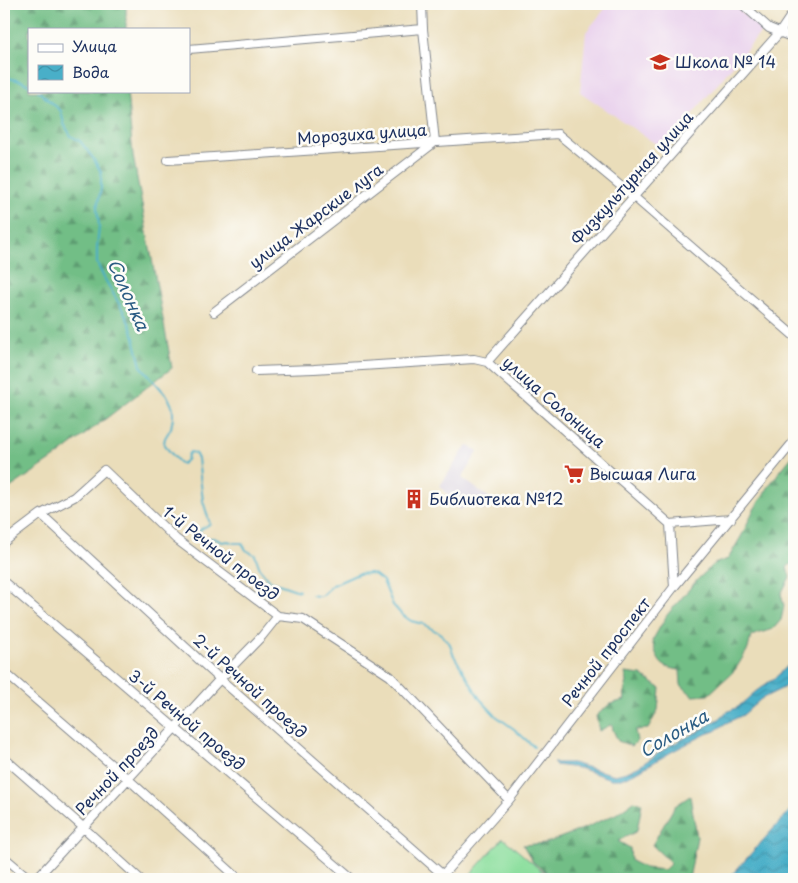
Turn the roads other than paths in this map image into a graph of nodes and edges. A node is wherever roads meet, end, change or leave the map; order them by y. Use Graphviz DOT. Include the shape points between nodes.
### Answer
graph roads {
  1 [pos="422,4"];
  2 [pos="742,4"];
  3 [pos="794,11"];
  4 [pos="423,29"];
  5 [pos="780,32"];
  6 [pos="794,38"];
  7 [pos="190,48"];
  8 [pos="435,142"];
  9 [pos="168,160"];
  10 [pos="634,198"];
  11 [pos="214,312"];
  12 [pos="794,336"];
  13 [pos="487,362"];
  14 [pos="256,371"];
  15 [pos="794,441"];
  16 [pos="41,514"];
  17 [pos="731,519"];
  18 [pos="670,524"];
  19 [pos="4,542"];
  20 [pos="4,582"];
  21 [pos="674,587"];
  22 [pos="278,616"];
  23 [pos="4,672"];
  24 [pos="220,679"];
  25 [pos="175,728"];
  26 [pos="4,758"];
  27 [pos="128,779"];
  28 [pos="509,800"];
  29 [pos="84,828"];
  30 [pos="4,857"];
  31 [pos="441,877"];
  32 [pos="30,879"];
  33 [pos="36,879"];
  34 [pos="140,879"];
  35 [pos="239,879"];
  36 [pos="352,879"];
  1 -- 4 [label="street"];
  2 -- 5 [label="street" via="769,28"];
  3 -- 5 [label="street, Физкультурная улица"];
  4 -- 7 [label="street"];
  4 -- 8 [label="street"];
  5 -- 6 [label="street"];
  5 -- 10 [label="street, Физкультурная улица"];
  8 -- 9 [label="street, Морозиха улица"];
  8 -- 10 [label="street, Морозиха улица" via="558,134"];
  8 -- 11 [label="street, улица Жарские луга"];
  10 -- 12 [label="street"];
  10 -- 13 [label="street, Физкультурная улица"];
  13 -- 14 [label="street" via="474,359"];
  13 -- 18 [label="street, улица Солоница"];
  15 -- 17 [label="street, Речной проспект"];
  16 -- 19 [label="street"];
  16 -- 22 [label="street, 1-й Речной проезд" via="74,497 104,470 176,539"];
  16 -- 24 [label="street, 2-й Речной проезд"];
  17 -- 18 [label="street"];
  17 -- 21 [label="street, Речной проспект"];
  18 -- 21 [label="street"];
  20 -- 25 [label="street, 3-й Речной проезд"];
  21 -- 28 [label="street, Речной проспект"];
  22 -- 24 [label="street, Речной проезд"];
  22 -- 28 [label="street, 1-й Речной проезд" via="303,619 390,676"];
  23 -- 27 [label="street"];
  24 -- 25 [label="street, Речной проезд"];
  24 -- 31 [label="street, 2-й Речной проезд"];
  25 -- 27 [label="street, Речной проезд"];
  25 -- 36 [label="street, 3-й Речной проезд"];
  26 -- 29 [label="street"];
  27 -- 29 [label="street, Речной проезд"];
  27 -- 35 [label="street"];
  28 -- 31 [label="street, Речной проспект"];
  29 -- 33 [label="street, Речной проезд"];
  29 -- 34 [label="street"];
  30 -- 32 [label="street"];
}
